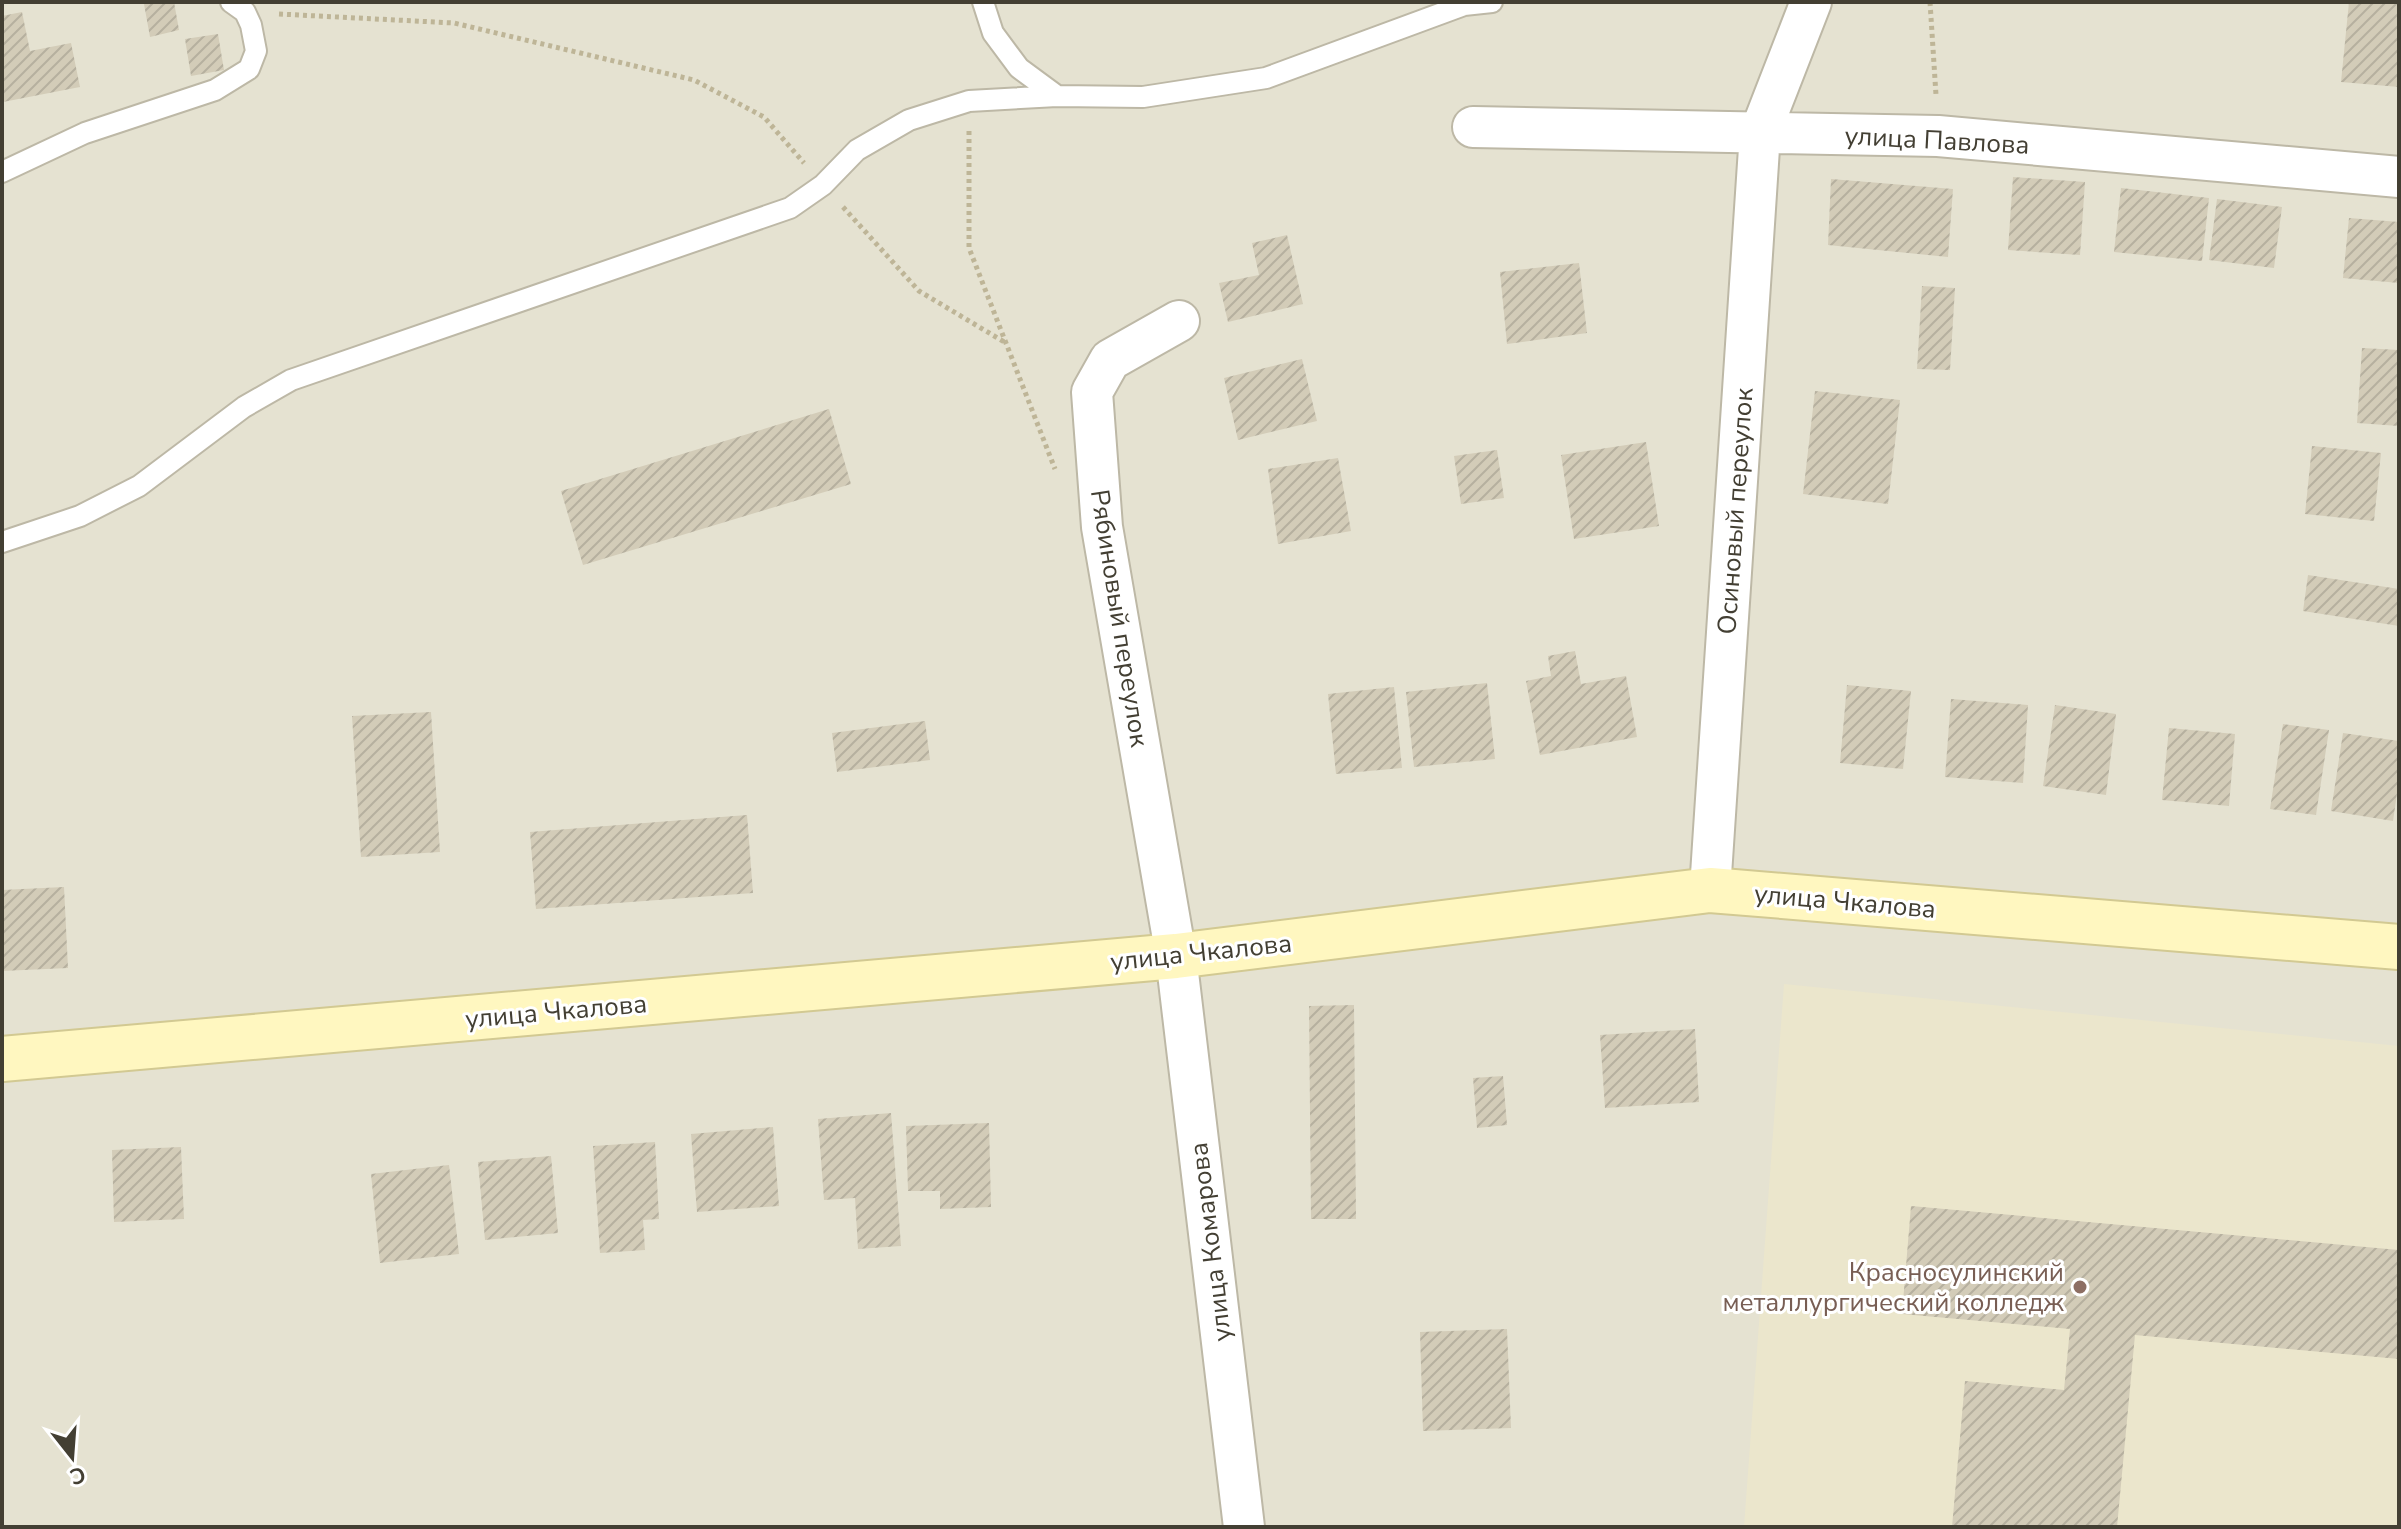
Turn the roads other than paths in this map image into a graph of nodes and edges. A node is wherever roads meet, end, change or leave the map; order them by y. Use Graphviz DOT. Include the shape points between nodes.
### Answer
graph roads {
  1 [pos="983,2"];
  2 [pos="1492,2"];
  3 [pos="1811,2"];
  4 [pos="238,7"];
  5 [pos="1057,96"];
  6 [pos="1473,127"];
  7 [pos="1760,133"];
  8 [pos="2,172"];
  9 [pos="2399,177"];
  10 [pos="1179,321"];
  11 [pos="2,542"];
  12 [pos="1710,890"];
  13 [pos="2399,947"];
  14 [pos="1176,956"];
  15 [pos="2,1059"];
  16 [pos="1244,1527"];
  1 -- 5 [label="lane" via="993,33 1019,68"];
  2 -- 5 [label="lane" via="1464,5 1266,78 1143,97"];
  3 -- 7 [label="street, Осиновый переулок"];
  4 -- 8 [label="lane" via="251,25 256,51 249,69 215,90 85,133"];
  5 -- 11 [label="lane" via="969,101 909,120 857,150 823,185 790,208 291,380 244,407 139,486 80,516"];
  6 -- 7 [label="street, улица Павлова"];
  7 -- 9 [label="street, улица Павлова" via="1938,136"];
  7 -- 12 [label="street, Осиновый переулок"];
  10 -- 14 [label="street, Рябиновый переулок" via="1110,360 1092,392 1102,527"];
  12 -- 13 [label="street, улица Чкалова"];
  12 -- 14 [label="street, улица Чкалова"];
  14 -- 15 [label="street, улица Чкалова"];
  14 -- 16 [label="street, улица Комарова"];
}
